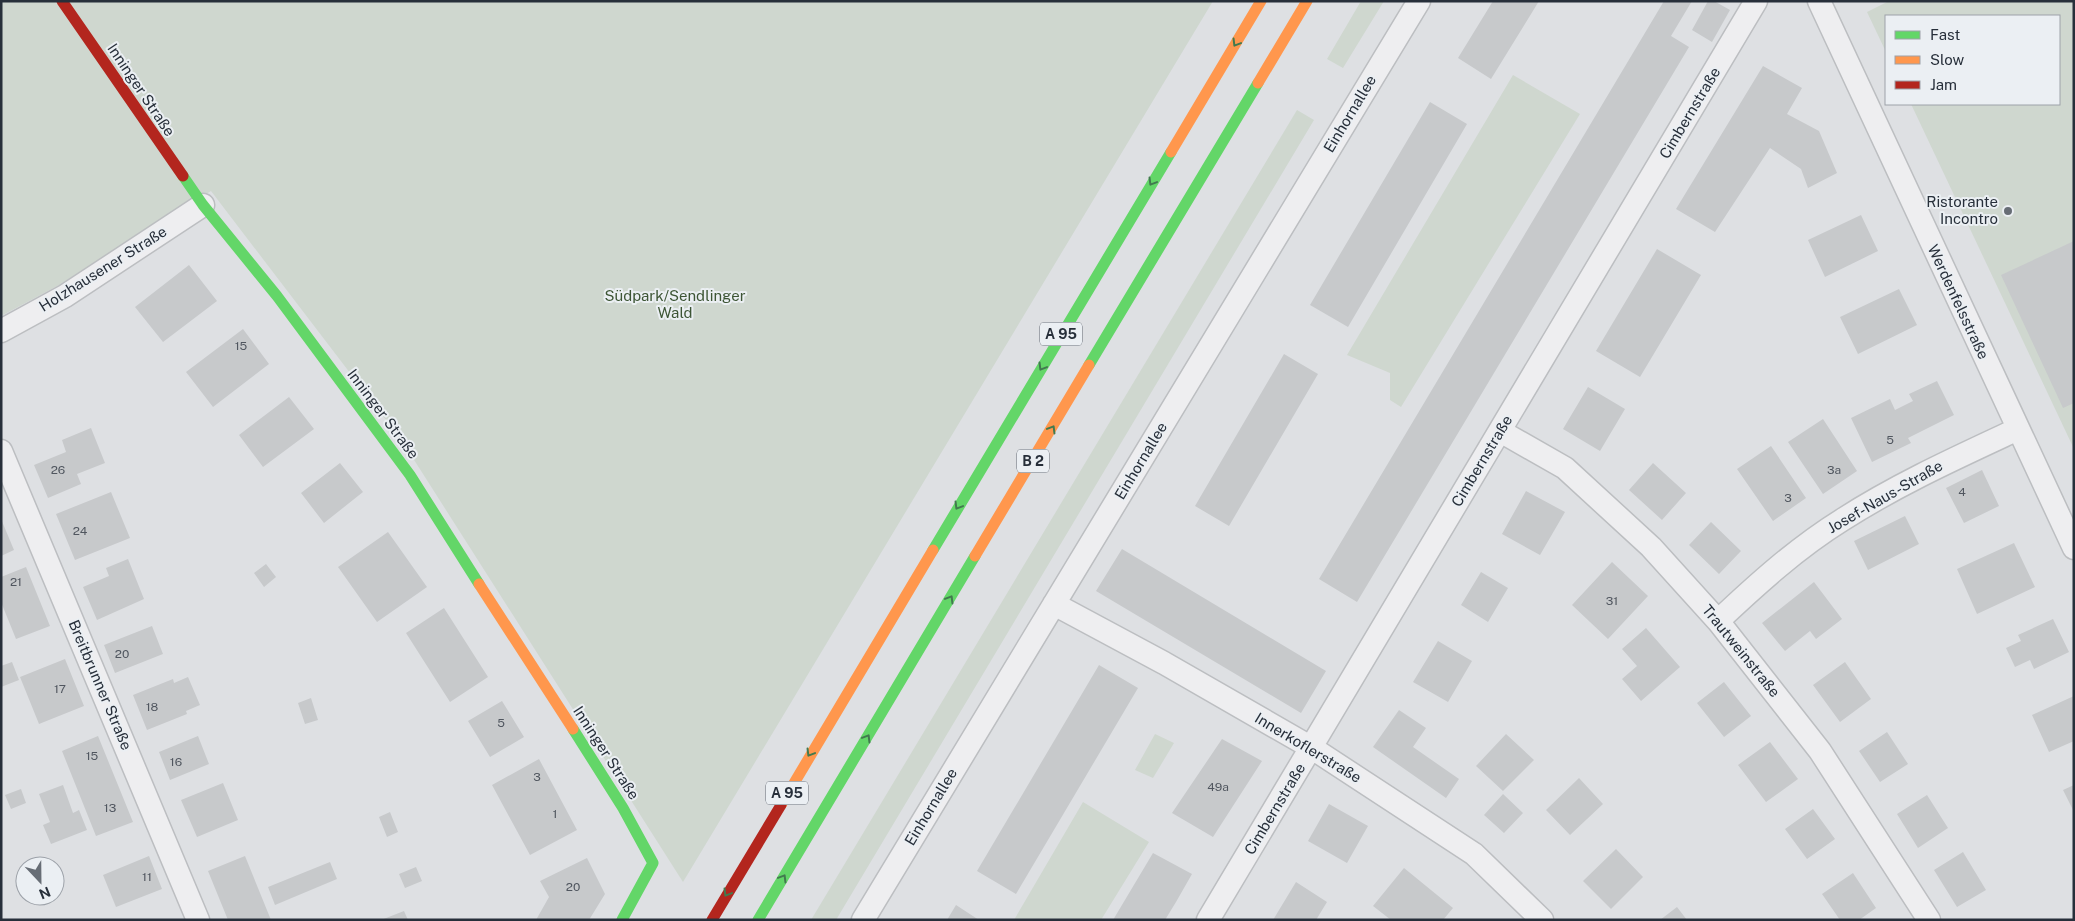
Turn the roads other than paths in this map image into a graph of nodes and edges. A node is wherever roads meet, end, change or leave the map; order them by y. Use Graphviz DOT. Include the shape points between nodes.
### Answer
graph roads {
  1 [pos="62,1"];
  2 [pos="1261,1"];
  3 [pos="1307,1"];
  4 [pos="1419,1"];
  5 [pos="1756,1"];
  6 [pos="1819,1"];
  7 [pos="203,205"];
  8 [pos="1,331"];
  9 [pos="2018,429"];
  10 [pos="1500,431"];
  11 [pos="1,451"];
  12 [pos="2074,548"];
  13 [pos="1054,604"];
  14 [pos="1718,621"];
  15 [pos="1312,748"];
  16 [pos="198,920"];
  17 [pos="622,920"];
  18 [pos="712,920"];
  19 [pos="758,920"];
  20 [pos="863,920"];
  21 [pos="1208,920"];
  22 [pos="1542,920"];
  23 [pos="1930,920"];
  1 -- 7 [label="main road, Inninger Straße"];
  2 -- 18 [label="main road, A 95, one-way"];
  19 -- 3 [label="main road, B 2, one-way"];
  4 -- 13 [label="street, Einhornallee"];
  5 -- 10 [label="street, Cimbernstraße"];
  6 -- 9 [label="street, Werdenfelsstraße"];
  7 -- 8 [label="street, Holzhausener Straße" via="65,296"];
  7 -- 17 [label="main road, Inninger Straße" via="277,296 410,475 624,808 653,863"];
  9 -- 12 [label="street, Werdenfelsstraße"];
  9 -- 14 [label="street, Josef-Naus-Straße" via="1922,473 1840,520 1762,581"];
  10 -- 14 [label="street, Trautweinstraße" via="1565,468 1651,547"];
  10 -- 15 [label="street, Cimbernstraße"];
  11 -- 16 [label="street, Breitbrunner Straße"];
  13 -- 15 [label="street, Innerkoflerstraße"];
  13 -- 20 [label="street, Einhornallee"];
  14 -- 23 [label="street, Trautweinstraße" via="1820,751"];
  15 -- 21 [label="street, Cimbernstraße"];
  15 -- 22 [label="street, Innerkoflerstraße" via="1474,854"];
}
